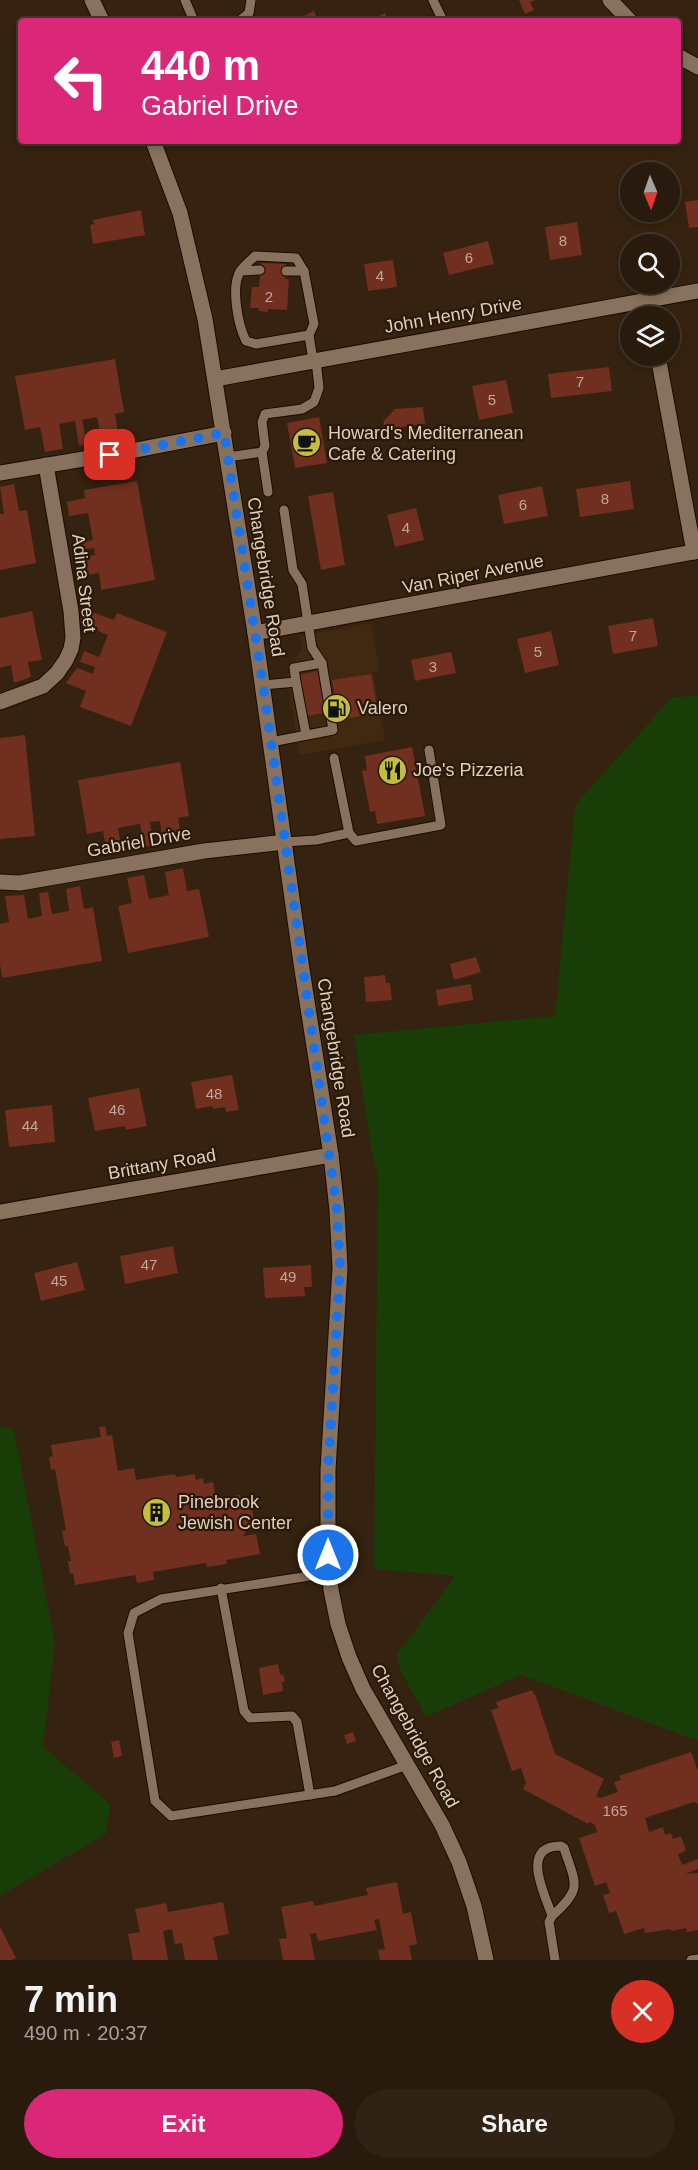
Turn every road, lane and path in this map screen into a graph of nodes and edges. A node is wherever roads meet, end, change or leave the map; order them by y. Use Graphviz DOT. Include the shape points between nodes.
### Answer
graph roads {
  1 [pos="92,0"];
  2 [pos="186,0"];
  3 [pos="250,0"];
  4 [pos="433,0"];
  5 [pos="610,0"];
  6 [pos="101,18"];
  7 [pos="193,18"];
  8 [pos="243,18"];
  9 [pos="442,18"];
  10 [pos="627,18"];
  11 [pos="681,58"];
  12 [pos="698,67"];
  13 [pos="154,144"];
  14 [pos="260,270"];
  15 [pos="240,271"];
  16 [pos="286,271"];
  17 [pos="304,271"];
  18 [pos="698,291"];
  19 [pos="648,300"];
  20 [pos="649,306"];
  21 [pos="309,335"];
  22 [pos="314,360"];
  23 [pos="660,366"];
  24 [pos="215,379"];
  25 [pos="224,433"];
  26 [pos="262,452"];
  27 [pos="228,457"];
  28 [pos="46,465"];
  29 [pos="0,473"];
  30 [pos="268,492"];
  31 [pos="284,510"];
  32 [pos="696,551"];
  33 [pos="307,624"];
  34 [pos="255,633"];
  35 [pos="322,663"];
  36 [pos="296,682"];
  37 [pos="263,685"];
  38 [pos="0,702"];
  39 [pos="306,735"];
  40 [pos="271,742"];
  41 [pos="429,750"];
  42 [pos="334,758"];
  43 [pos="349,833"];
  44 [pos="285,842"];
  45 [pos="0,882"];
  46 [pos="331,1155"];
  47 [pos="0,1212"];
  48 [pos="329,1573"];
  49 [pos="221,1588"];
  50 [pos="407,1764"];
  51 [pos="310,1795"];
  52 [pos="552,1916"];
  53 [pos="698,1959"];
  54 [pos="486,1960"];
  55 [pos="555,1960"];
  56 [pos="691,1960"];
  1 -- 6 [label="street"];
  2 -- 7 [label="lane"];
  3 -- 8 [label="lane" via="249,13"];
  4 -- 9 [label="lane"];
  5 -- 10 [label="street"];
  11 -- 12 [label="street"];
  13 -- 24 [label="street, Changebridge Road" via="180,213 202,301"];
  14 -- 15 [label="lane"];
  15 -- 17 [label="lane" via="255,256 296,258"];
  15 -- 21 [label="lane" via="235,296 246,341 256,344"];
  16 -- 17 [label="lane"];
  17 -- 21 [label="lane" via="314,324"];
  18 -- 19 [label="street, John Henry Drive"];
  19 -- 20 [label="street"];
  19 -- 22 [label="street, John Henry Drive"];
  21 -- 22 [label="lane"];
  22 -- 24 [label="street, John Henry Drive"];
  22 -- 26 [label="lane" via="319,388 314,402 302,409 265,414"];
  23 -- 32 [label="street"];
  24 -- 25 [label="street, Changebridge Road"];
  25 -- 27 [label="street, Changebridge Road"];
  25 -- 28 [label="street"];
  26 -- 27 [label="lane"];
  26 -- 30 [label="lane"];
  27 -- 34 [label="street, Changebridge Road"];
  28 -- 29 [label="street"];
  28 -- 38 [label="street, Adina Street" via="73,638 57,674 43,686"];
  31 -- 33 [label="lane" via="293,570 302,584"];
  32 -- 33 [label="street, Van Riper Avenue"];
  33 -- 34 [label="street, Van Riper Avenue"];
  33 -- 35 [label="lane" via="312,648"];
  34 -- 37 [label="street, Changebridge Road"];
  35 -- 36 [label="lane" via="294,668"];
  35 -- 39 [label="lane" via="333,730"];
  36 -- 37 [label="lane"];
  36 -- 39 [label="lane"];
  37 -- 40 [label="street, Changebridge Road"];
  39 -- 40 [label="lane"];
  40 -- 44 [label="street, Changebridge Road"];
  41 -- 43 [label="lane" via="441,825 356,840"];
  42 -- 43 [label="lane"];
  43 -- 44 [label="lane"];
  44 -- 45 [label="street, Gabriel Drive" via="204,851 20,883"];
  44 -- 46 [label="street, Changebridge Road"];
  46 -- 47 [label="street, Brittany Road"];
  46 -- 48 [label="street, Changebridge Road" via="340,1268 328,1470"];
  48 -- 49 [label="lane"];
  48 -- 50 [label="street, Changebridge Road" via="338,1624 349,1657"];
  49 -- 51 [label="lane" via="244,1711 249,1718 292,1716 297,1722"];
  49 -- 51 [label="lane" via="161,1599 134,1613 128,1633 155,1801 171,1816"];
  50 -- 51 [label="lane" via="335,1791"];
  50 -- 54 [label="street, Changebridge Road" via="459,1862"];
  52 -- 52 [label="lane" via="572,1897 576,1887 561,1846 551,1846 537,1858 538,1874"];
  52 -- 55 [label="lane" via="549,1922"];
  53 -- 56 [label="lane"];
}
